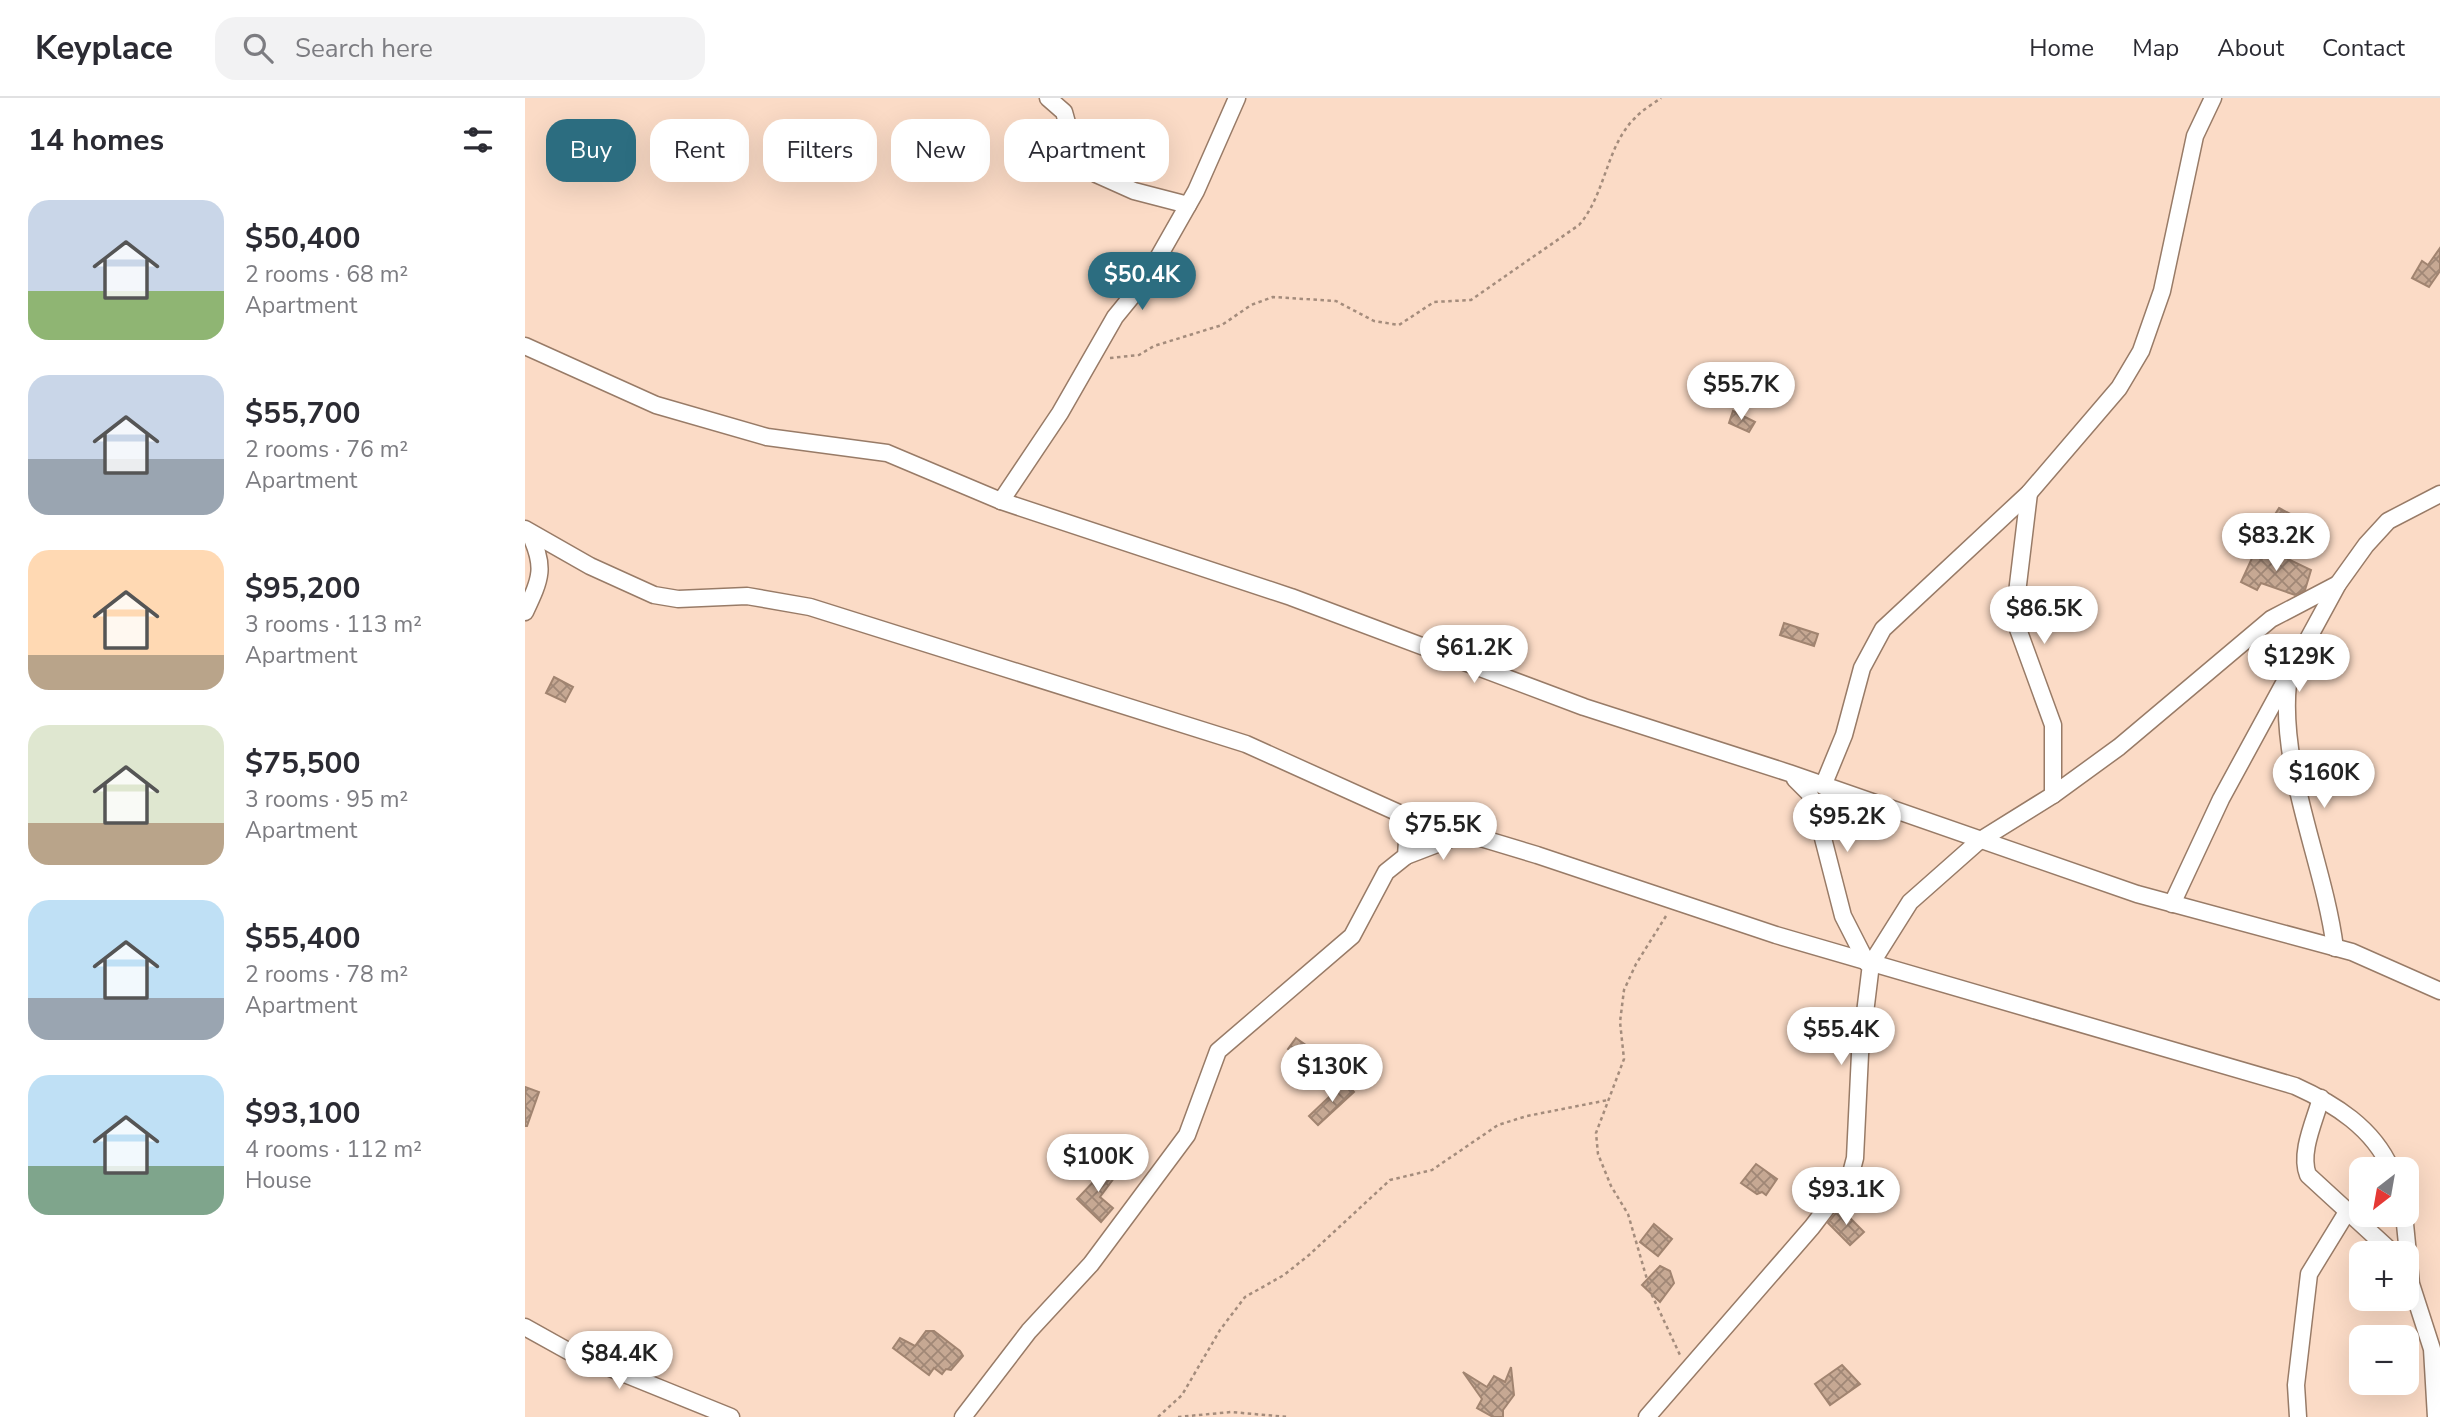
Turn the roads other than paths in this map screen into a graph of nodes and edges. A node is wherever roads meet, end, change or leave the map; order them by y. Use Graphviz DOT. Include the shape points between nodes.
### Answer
graph roads {
  1 [pos="1048,98"];
  2 [pos="1237,98"];
  3 [pos="2213,98"];
  4 [pos="1188,205"];
  5 [pos="525,346"];
  6 [pos="2029,492"];
  7 [pos="2440,494"];
  8 [pos="1001,501"];
  9 [pos="527,531"];
  10 [pos="2338,584"];
  11 [pos="525,612"];
  12 [pos="2290,671"];
  13 [pos="1789,773"];
  14 [pos="1823,786"];
  15 [pos="2053,795"];
  16 [pos="1401,814"];
  17 [pos="1466,833"];
  18 [pos="1979,841"];
  19 [pos="1406,856"];
  20 [pos="2172,904"];
  21 [pos="2335,948"];
  22 [pos="1869,964"];
  23 [pos="2440,991"];
  24 [pos="2321,1098"];
  25 [pos="2385,1157"];
  26 [pos="2347,1212"];
  27 [pos="2379,1241"];
  28 [pos="2419,1305"];
  29 [pos="525,1327"];
  30 [pos="731,1417"];
  31 [pos="963,1417"];
  32 [pos="1647,1417"];
  33 [pos="2298,1417"];
  34 [pos="2436,1417"];
  1 -- 4 [label="street" via="1064,112 1069,130 1096,174 1134,191"];
  2 -- 4 [label="street"];
  3 -- 6 [label="street" via="2195,136 2162,291 2141,351 2119,388"];
  4 -- 8 [label="street" via="1146,279 1115,317 1060,413"];
  5 -- 8 [label="street" via="656,405 767,437 887,453"];
  6 -- 14 [label="street" via="1875,640"];
  6 -- 15 [label="street" via="2014,618 2053,725"];
  7 -- 10 [label="street" via="2388,521"];
  8 -- 13 [label="street" via="1278,592 1584,707"];
  9 -- 11 [label="street" via="542,561"];
  9 -- 16 [label="street" via="654,595 678,599 747,596 810,607 1246,744"];
  10 -- 12 [label="street"];
  10 -- 15 [label="street" via="2271,619 2119,747"];
  12 -- 20 [label="street" via="2221,799"];
  12 -- 21 [label="street" via="2287,699 2292,757"];
  13 -- 14 [label="street"];
  13 -- 22 [label="street" via="1809,793 1815,807 1843,916"];
  14 -- 18 [label="street"];
  15 -- 18 [label="street"];
  16 -- 17 [label="street"];
  16 -- 19 [label="street" via="1408,827"];
  17 -- 19 [label="street"];
  17 -- 22 [label="street"];
  18 -- 20 [label="street"];
  18 -- 22 [label="street" via="1910,902"];
  19 -- 31 [label="street" via="1386,872 1352,936 1218,1051 1187,1135 1091,1264 1029,1331"];
  20 -- 21 [label="street"];
  21 -- 23 [label="street"];
  22 -- 24 [label="street" via="2295,1086"];
  22 -- 32 [label="street" via="1850,1177"];
  24 -- 25 [label="street" via="2360,1126"];
  24 -- 26 [label="street" via="2304,1165 2318,1186"];
  26 -- 27 [label="street"];
  26 -- 33 [label="street" via="2309,1274 2296,1385"];
  28 -- 34 [label="street" via="2432,1349"];
  29 -- 30 [label="street" via="568,1350"];
}
